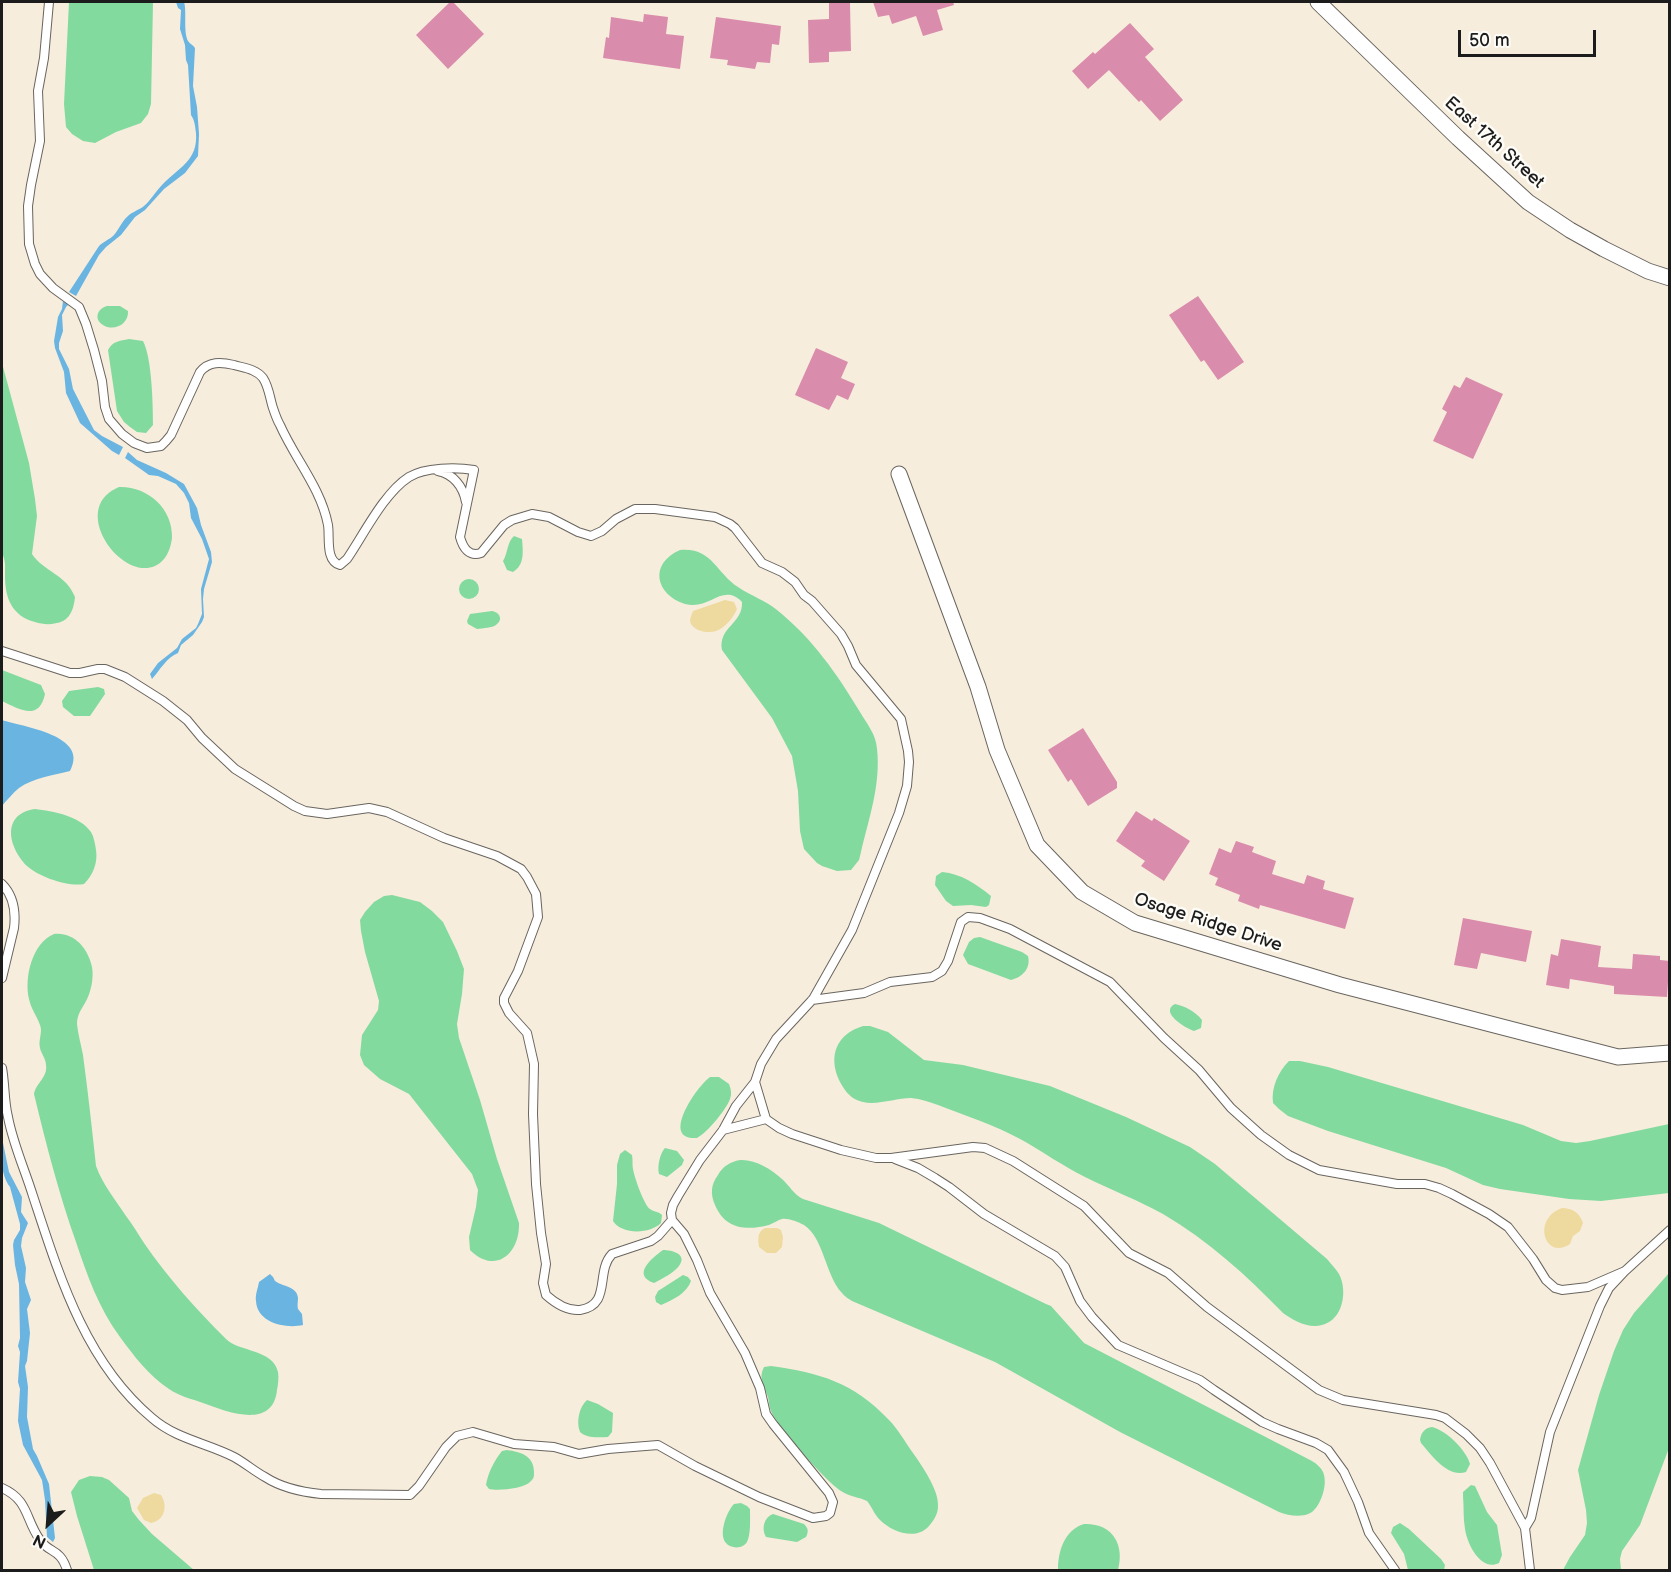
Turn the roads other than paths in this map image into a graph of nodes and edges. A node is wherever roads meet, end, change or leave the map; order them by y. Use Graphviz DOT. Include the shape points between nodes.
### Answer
graph roads {
  1 [pos="49,2"];
  2 [pos="1318,2"];
  3 [pos="1670,278"];
  4 [pos="435,470"];
  5 [pos="899,474"];
  6 [pos="466,506"];
  7 [pos="2,651"];
  8 [pos="2,884"];
  9 [pos="2,978"];
  10 [pos="812,1000"];
  11 [pos="1670,1053"];
  12 [pos="2,1068"];
  13 [pos="755,1082"];
  14 [pos="766,1119"];
  15 [pos="723,1130"];
  16 [pos="891,1158"];
  17 [pos="672,1220"];
  18 [pos="1670,1230"];
  19 [pos="1624,1271"];
  20 [pos="2,1488"];
  21 [pos="1525,1528"];
  22 [pos="67,1570"];
  23 [pos="1395,1570"];
  24 [pos="1530,1570"];
  1 -- 4 [label="lane" via="38,92 40,141 28,206 29,244 46,281 79,307 94,350 107,412 116,427 141,447 160,446 171,435 204,367 229,364 258,374 283,433 319,496 328,524 332,561 340,565 396,487 409,477"];
  2 -- 3 [label="street, East 17th Street" via="1528,202 1604,249"];
  4 -- 6 [label="lane" via="455,480"];
  4 -- 6 [label="lane" via="474,470"];
  5 -- 11 [label="street, Osage Ridge Drive" via="978,687 997,750 1037,845 1082,892 1134,924 1340,985 1618,1057"];
  6 -- 10 [label="lane" via="462,546 477,554 504,525 532,514 549,517 591,536 635,509 723,520 741,534 762,563 790,578 812,601 845,640 866,679 897,712 908,751 903,798 857,919"];
  7 -- 17 [label="lane" via="70,673 105,669 125,677 187,720 235,769 300,808 327,814 369,808 387,812 521,869 536,894 538,917 504,1003 527,1033 534,1064 536,1184 546,1295 574,1310 594,1305 608,1258 616,1251 651,1241"];
  8 -- 9 [label="lane" via="9,891 15,920"];
  10 -- 13 [label="lane" via="776,1039"];
  10 -- 19 [label="lane" via="864,993 890,982 933,977 945,967 964,918 986,920 1110,982 1231,1108 1295,1159 1319,1170 1397,1184 1425,1184 1452,1194 1508,1227 1555,1288 1588,1287"];
  12 -- 17 [label="lane" via="8,1118 56,1265 76,1315 111,1373 144,1411 170,1431 232,1456 270,1480 307,1493 410,1495 457,1436 473,1432 514,1444 579,1454 654,1444 759,1497 804,1515 826,1516 833,1502 829,1493 766,1414 745,1353 710,1293 684,1234"];
  13 -- 14 [label="lane"];
  13 -- 15 [label="lane"];
  14 -- 15 [label="lane"];
  14 -- 16 [label="lane" via="792,1134 841,1150"];
  15 -- 17 [label="lane" via="678,1196"];
  16 -- 21 [label="lane" via="973,1147 1014,1161 1084,1206 1129,1252 1171,1275 1207,1307 1319,1390 1343,1400 1436,1415 1454,1424 1484,1453"];
  16 -- 23 [label="lane" via="935,1178 984,1214 1055,1256 1065,1267 1080,1301 1118,1345 1200,1380 1262,1422 1328,1450 1344,1472 1369,1533"];
  18 -- 19 [label="lane"];
  19 -- 21 [label="lane" via="1600,1306 1552,1426 1531,1518"];
  20 -- 22 [label="lane" via="19,1499 39,1539 61,1556"];
  21 -- 24 [label="lane"];
}
